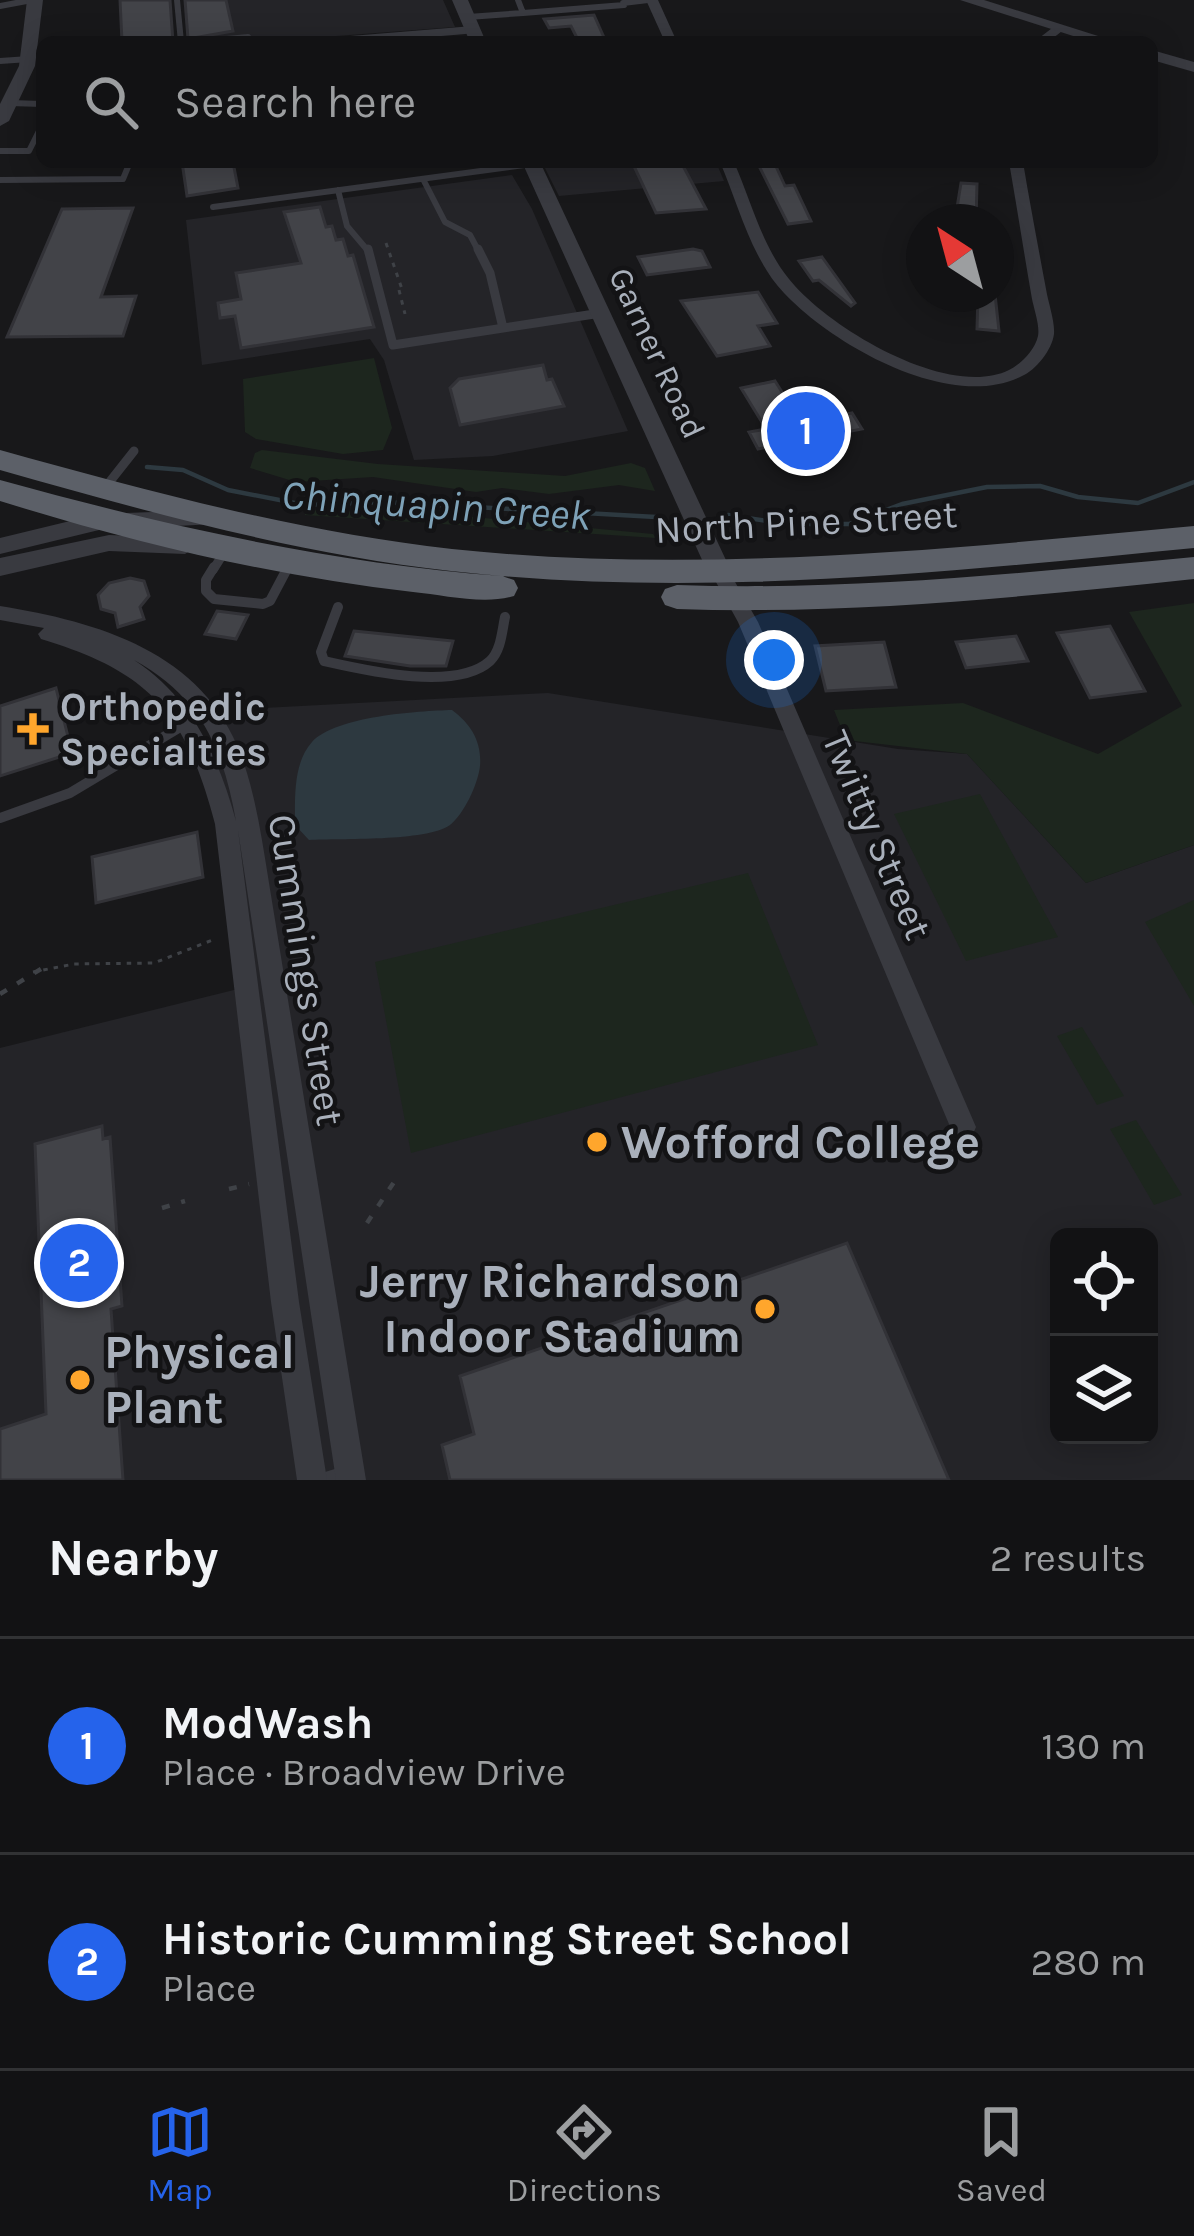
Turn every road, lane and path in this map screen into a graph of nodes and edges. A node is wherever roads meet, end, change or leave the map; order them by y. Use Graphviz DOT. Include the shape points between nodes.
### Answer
graph roads {
  1 [pos="33,0"];
  2 [pos="177,0"];
  3 [pos="460,0"];
  4 [pos="486,0"];
  5 [pos="518,0"];
  6 [pos="650,0"];
  7 [pos="968,0"];
  8 [pos="623,2"];
  9 [pos="0,6"];
  10 [pos="523,13"];
  11 [pos="491,16"];
  12 [pos="1060,28"];
  13 [pos="473,30"];
  14 [pos="180,36"];
  15 [pos="400,36"];
  16 [pos="668,36"];
  17 [pos="1049,36"];
  18 [pos="1087,36"];
  19 [pos="1158,57"];
  20 [pos="0,61"];
  21 [pos="33,63"];
  22 [pos="1194,67"];
  23 [pos="36,105"];
  24 [pos="4,113"];
  25 [pos="36,142"];
  26 [pos="0,152"];
  27 [pos="128,168"];
  28 [pos="496,168"];
  29 [pos="534,168"];
  30 [pos="730,168"];
  31 [pos="1017,168"];
  32 [pos="423,178"];
  33 [pos="0,180"];
  34 [pos="338,190"];
  35 [pos="213,206"];
  36 [pos="386,243"];
  37 [pos="601,313"];
  38 [pos="405,314"];
  39 [pos="503,328"];
  40 [pos="134,451"];
  41 [pos="0,460"];
  42 [pos="104,489"];
  43 [pos="0,490"];
  44 [pos="99,522"];
  45 [pos="1194,537"];
  46 [pos="216,539"];
  47 [pos="0,546"];
  48 [pos="290,563"];
  49 [pos="0,567"];
  50 [pos="1194,568"];
  51 [pos="727,586"];
  52 [pos="338,607"];
  53 [pos="0,613"];
  54 [pos="505,617"];
  55 [pos="0,627"];
  56 [pos="198,717"];
  57 [pos="0,818"];
  58 [pos="223,937"];
  59 [pos="0,994"];
  60 [pos="963,1127"];
  61 [pos="398,1176"];
  62 [pos="251,1184"];
  63 [pos="229,1189"];
  64 [pos="185,1202"];
  65 [pos="162,1208"];
  66 [pos="367,1223"];
  67 [pos="351,1476"];
  68 [pos="312,1480"];
  69 [pos="323,1480"];
  1 -- 9 [label="lane"];
  1 -- 21 [label="street"];
  2 -- 14 [label="lane"];
  3 -- 13 [label="street"];
  4 -- 11 [label="lane"];
  5 -- 10 [label="lane"];
  6 -- 8 [label="lane"];
  6 -- 16 [label="street"];
  7 -- 12 [label="street"];
  8 -- 10 [label="lane"];
  10 -- 11 [label="lane"];
  11 -- 13 [label="lane"];
  12 -- 17 [label="street"];
  12 -- 18 [label="street"];
  13 -- 15 [label="street"];
  19 -- 22 [label="street"];
  20 -- 21 [label="lane"];
  21 -- 24 [label="street"];
  23 -- 24 [label="lane"];
  25 -- 26 [label="lane" via="29,152"];
  27 -- 33 [label="lane" via="123,179"];
  28 -- 32 [label="lane"];
  29 -- 37 [label="street, Garner Road"];
  30 -- 31 [label="street" via="773,268 814,314 883,353 981,386 1025,371 1046,335"];
  32 -- 34 [label="lane"];
  32 -- 39 [label="lane" via="445,222 470,235 490,273"];
  34 -- 35 [label="lane"];
  34 -- 39 [label="lane" via="347,226 367,246 393,345"];
  36 -- 38 [label="path"];
  37 -- 39 [label="lane"];
  37 -- 51 [label="street, Garner Road"];
  40 -- 42 [label="lane"];
  41 -- 42 [label="highway, North Pine Street"];
  42 -- 46 [label="highway, North Pine Street"];
  43 -- 44 [label="highway, North Pine Street"];
  44 -- 46 [label="highway, North Pine Street"];
  44 -- 47 [label="street"];
  45 -- 51 [label="highway, North Pine Street" via="816,570"];
  46 -- 48 [label="highway, North Pine Street"];
  46 -- 48 [label="lane" via="206,580 214,598 263,604"];
  46 -- 49 [label="street" via="110,543"];
  46 -- 51 [label="highway, North Pine Street" via="309,539"];
  48 -- 51 [label="highway, North Pine Street" via="424,584"];
  50 -- 51 [label="highway, North Pine Street" via="932,594"];
  51 -- 60 [label="street, Twitty Street"];
  52 -- 54 [label="lane" via="324,661 418,675 486,664"];
  53 -- 56 [label="street, Cummings Street" via="115,640 168,673"];
  55 -- 56 [label="street, Cummings Street" via="64,638 121,661"];
  56 -- 57 [label="lane" via="70,794"];
  56 -- 67 [label="street, Cummings Street" via="233,761 244,806"];
  56 -- 68 [label="street, Cummings Street" via="226,824"];
  58 -- 59 [label="path" via="159,962 56,962"];
  61 -- 66 [label="path"];
  62 -- 63 [label="path"];
  64 -- 65 [label="path"];
  67 -- 69 [label="lane"];
}
